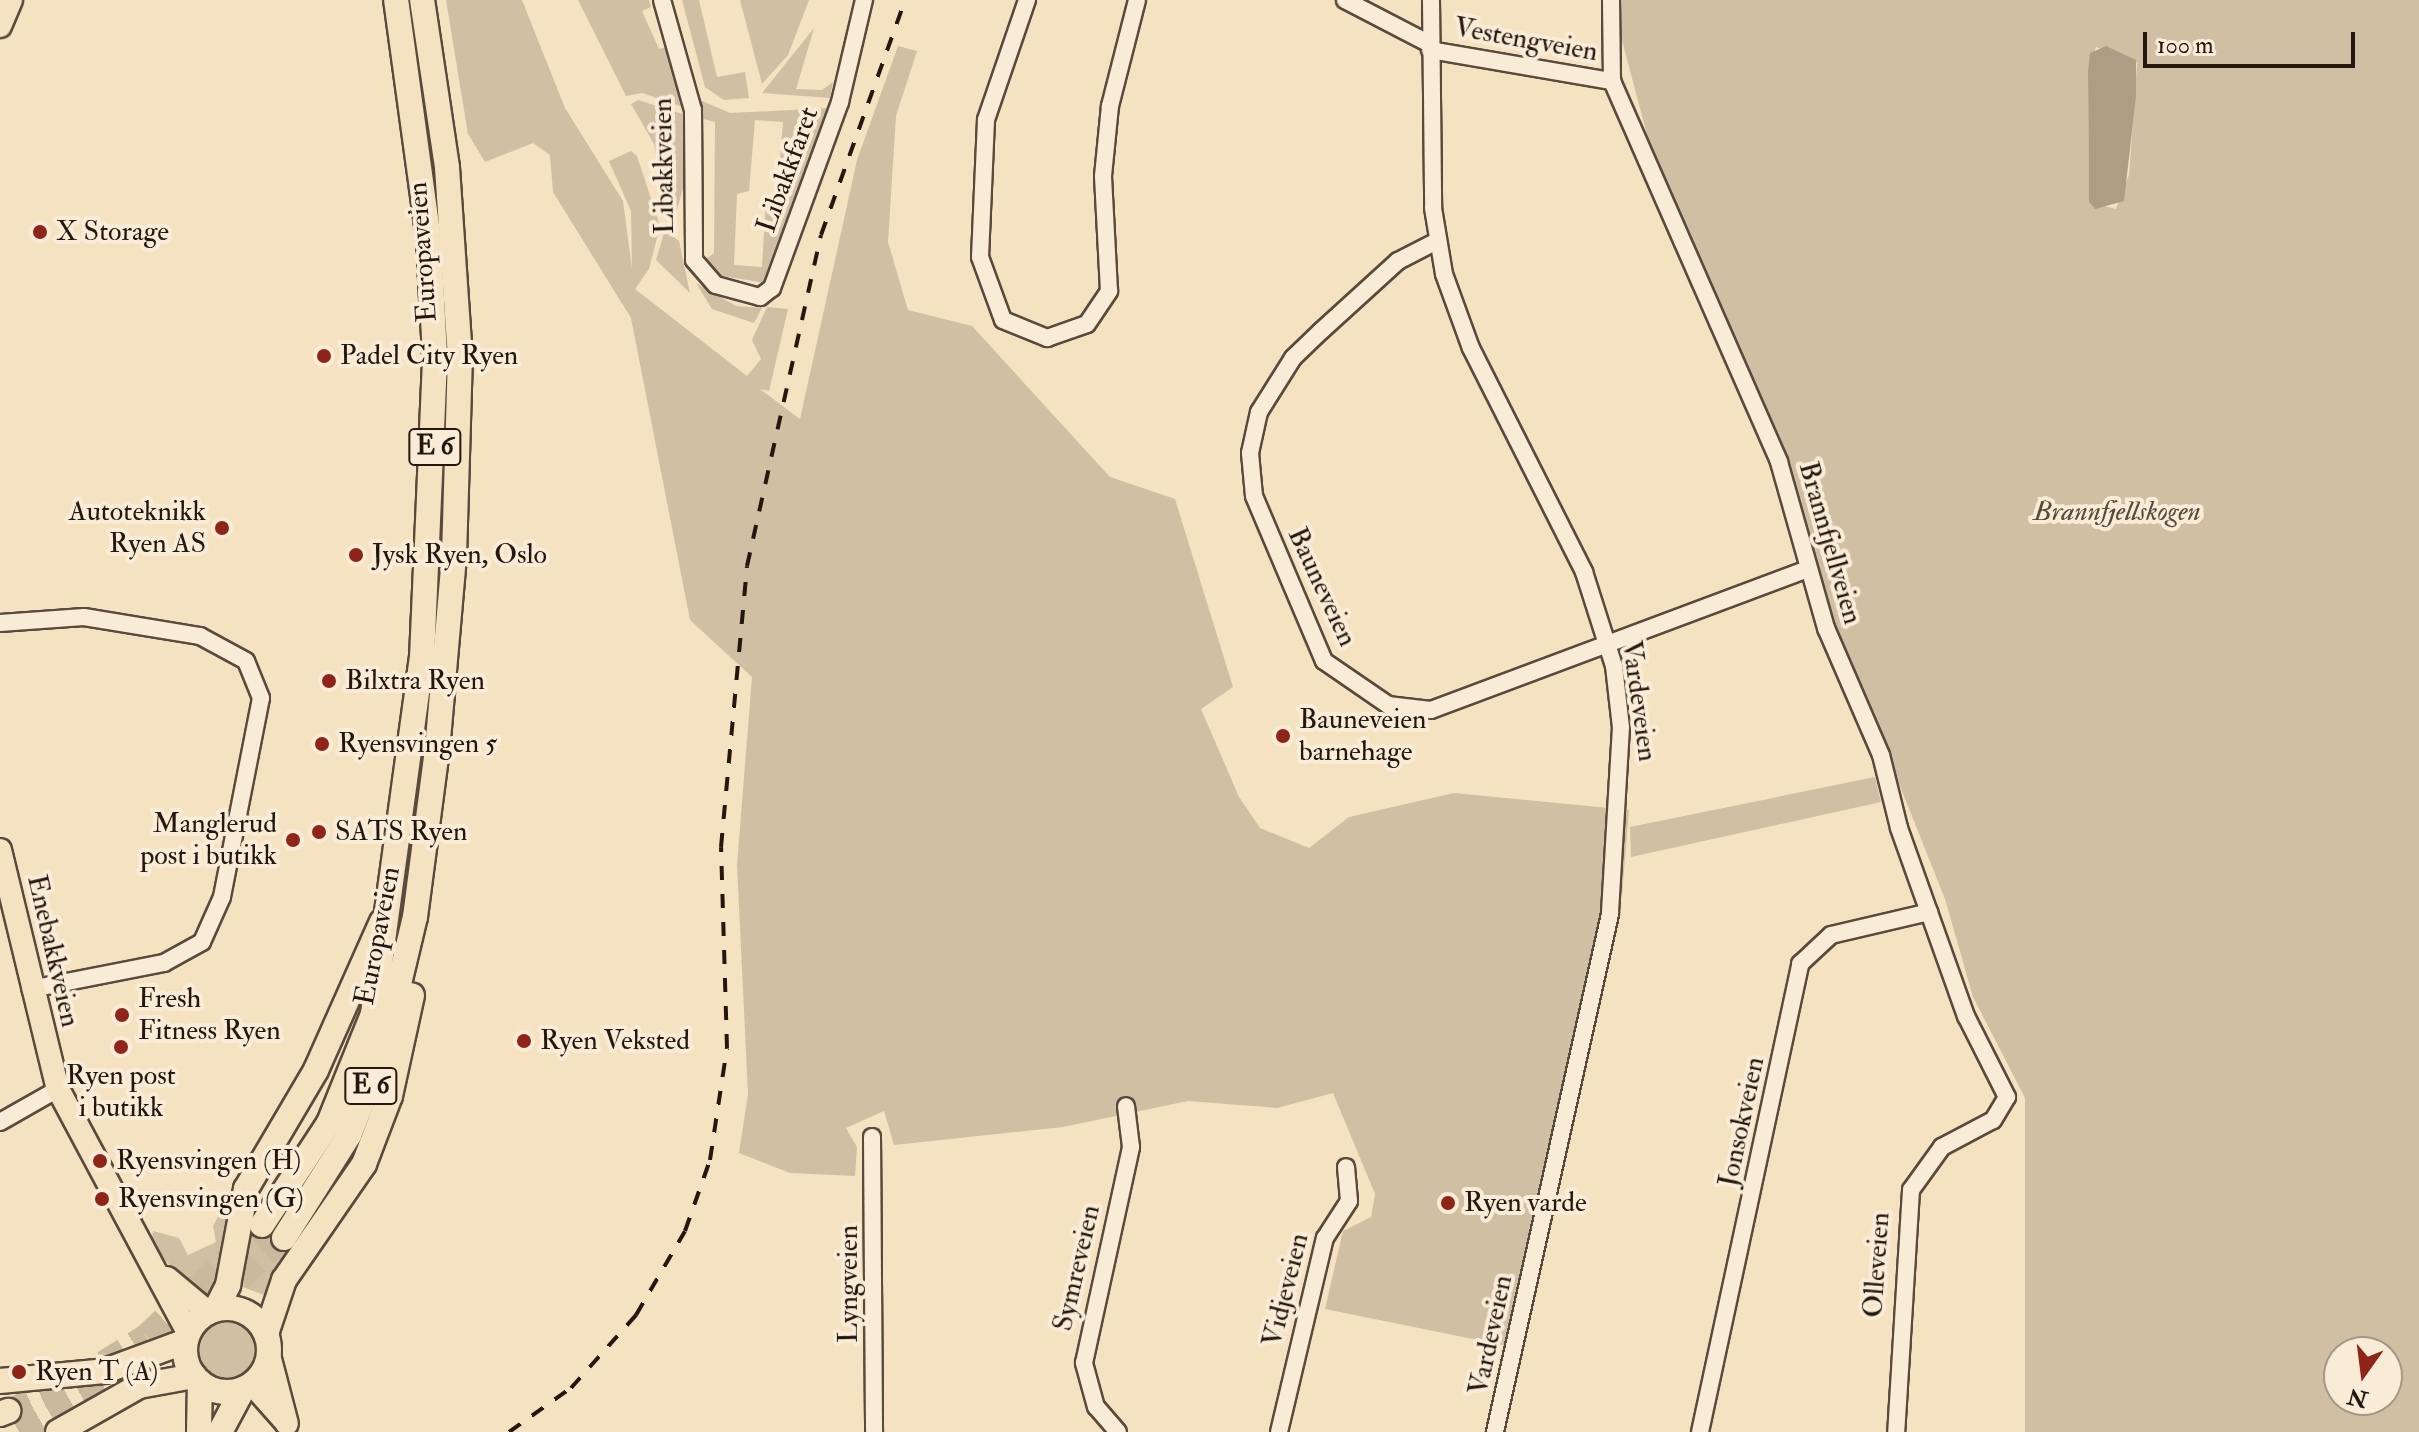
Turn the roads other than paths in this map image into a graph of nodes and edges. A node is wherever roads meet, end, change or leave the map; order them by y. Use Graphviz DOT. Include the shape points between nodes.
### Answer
graph roads {
  1 [pos="10,0"];
  2 [pos="396,0"];
  3 [pos="422,0"];
  4 [pos="662,0"];
  5 [pos="864,0"];
  6 [pos="1027,0"];
  7 [pos="1137,0"];
  8 [pos="1345,0"];
  9 [pos="1431,0"];
  10 [pos="1611,0"];
  11 [pos="0,26"];
  12 [pos="1430,47"];
  13 [pos="1612,81"];
  14 [pos="1437,241"];
  15 [pos="710,281"];
  16 [pos="1808,569"];
  17 [pos="0,623"];
  18 [pos="1609,646"];
  19 [pos="0,850"];
  20 [pos="393,896"];
  21 [pos="1929,912"];
  22 [pos="415,917"];
  23 [pos="31,989"];
  24 [pos="58,1089"];
  25 [pos="2008,1101"];
  26 [pos="1126,1106"];
  27 [pos="0,1122"];
  28 [pos="872,1137"];
  29 [pos="1346,1167"];
  30 [pos="262,1225"];
  31 [pos="284,1238"];
  32 [pos="163,1275"];
  33 [pos="212,1311"];
  34 [pos="187,1337"];
  35 [pos="268,1345"];
  36 [pos="197,1379"];
  37 [pos="0,1381"];
  38 [pos="248,1386"];
  39 [pos="289,1428"];
  40 [pos="58,1432"];
  41 [pos="199,1432"];
  42 [pos="220,1432"];
  43 [pos="874,1432"];
  44 [pos="1118,1432"];
  45 [pos="1279,1432"];
  46 [pos="1495,1432"];
  47 [pos="1700,1432"];
  48 [pos="1896,1432"];
  1 -- 11 [label="main road"];
  2 -- 20 [label="highway, Europaveien / E 6" via="429,240 435,458 422,658"];
  3 -- 22 [label="highway, Europaveien / E 6" via="447,167 460,372 454,557"];
  4 -- 15 [label="street, Libakkveien" via="693,110 690,239"];
  5 -- 15 [label="street, Libakkfaret" via="840,102 772,288 751,297"];
  6 -- 7 [label="street" via="986,120 980,257 1003,320 1047,338 1087,324 1109,291 1107,130"];
  8 -- 12 [label="street, Vestengveien"];
  9 -- 12 [label="street, Vardeveien"];
  10 -- 13 [label="street, Brannfjellveien"];
  12 -- 13 [label="street, Vestengveien"];
  12 -- 14 [label="street, Vardeveien"];
  13 -- 16 [label="street, Brannfjellveien" via="1763,419"];
  14 -- 18 [label="street, Vardeveien" via="1471,348 1565,525"];
  14 -- 18 [label="street, Bauneveien" via="1398,261 1321,331 1293,358 1259,412 1250,453 1254,496 1302,618 1324,661 1343,678 1388,705 1415,710 1462,702"];
  16 -- 18 [label="street, Bauneveien"];
  16 -- 21 [label="street, Brannfjellveien" via="1881,755"];
  17 -- 23 [label="street" via="84,617 174,628 238,654 253,670 261,698 222,897 202,942 164,963"];
  18 -- 46 [label="street, Vardeveien" via="1623,783 1616,880"];
  19 -- 23 [label="main road, Enebakkveien"];
  20 -- 30 [label="highway, Europaveien / E 6" via="379,993 355,1067 308,1161"];
  20 -- 33 [label="highway, E 6" via="327,1049 246,1189 228,1285"];
  21 -- 25 [label="street, Brannfjellveien" via="1966,1016"];
  21 -- 47 [label="street, Jonsokveien" via="1831,935 1800,964"];
  22 -- 31 [label="highway, Europaveien / E 6" via="371,1086 330,1171"];
  22 -- 35 [label="highway, E 6" via="408,1021 390,1096 356,1182 284,1280"];
  23 -- 24 [label="main road, Enebakkveien"];
  24 -- 27 [label="street"];
  24 -- 32 [label="main road, Enebakkveien" via="106,1189"];
  25 -- 48 [label="street, Olleveien" via="1993,1120 1942,1147 1911,1190"];
  26 -- 44 [label="street, Symreveien" via="1131,1147 1084,1363 1096,1407"];
  28 -- 43 [label="street, Lyngveien"];
  29 -- 45 [label="street, Vidjeveien" via="1349,1201 1325,1238"];
  32 -- 33 [label="main road, Enebakkveien"];
  32 -- 34 [label="main road, Enebakkveien"];
  33 -- 34 [label="highway, E 6"];
  33 -- 35 [label="highway" via="251,1315"];
  34 -- 36 [label="highway"];
  34 -- 37 [label="highway, E 6" via="116,1369"];
  35 -- 38 [label="highway, E 6"];
  35 -- 39 [label="main road"];
  36 -- 38 [label="highway" via="225,1392"];
  36 -- 40 [label="highway" via="139,1386"];
  36 -- 41 [label="highway"];
  38 -- 39 [label="main road"];
  38 -- 42 [label="highway, E 6"];
}
